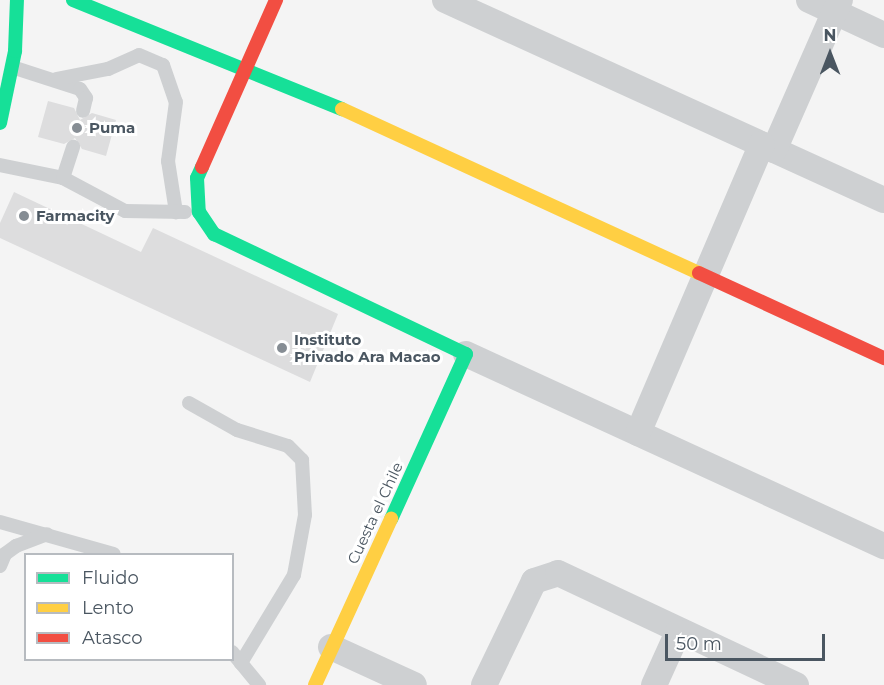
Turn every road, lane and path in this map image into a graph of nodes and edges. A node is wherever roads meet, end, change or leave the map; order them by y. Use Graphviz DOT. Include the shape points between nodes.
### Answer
graph roads {
  1 [pos="17,0"];
  2 [pos="73,0"];
  3 [pos="276,0"];
  4 [pos="445,0"];
  5 [pos="808,0"];
  6 [pos="838,6"];
  7 [pos="884,35"];
  8 [pos="12,67"];
  9 [pos="245,67"];
  10 [pos="56,79"];
  11 [pos="84,111"];
  12 [pos="0,123"];
  13 [pos="73,147"];
  14 [pos="768,147"];
  15 [pos="0,165"];
  16 [pos="63,178"];
  17 [pos="884,200"];
  18 [pos="177,212"];
  19 [pos="199,212"];
  20 [pos="704,274"];
  21 [pos="466,354"];
  22 [pos="884,358"];
  23 [pos="189,403"];
  24 [pos="638,433"];
  25 [pos="0,522"];
  26 [pos="47,534"];
  27 [pos="884,546"];
  28 [pos="108,553"];
  29 [pos="2,559"];
  30 [pos="678,632"];
  31 [pos="331,647"];
  32 [pos="237,657"];
  33 [pos="259,685"];
  34 [pos="315,685"];
  35 [pos="414,685"];
  36 [pos="484,685"];
  37 [pos="654,685"];
  38 [pos="796,685"];
  1 -- 8 [label="main road"];
  2 -- 9 [label="main road"];
  3 -- 9 [label="main road"];
  4 -- 14 [label="street"];
  5 -- 6 [label="street"];
  6 -- 7 [label="street"];
  6 -- 14 [label="street"];
  8 -- 10 [label="lane"];
  8 -- 12 [label="main road"];
  9 -- 19 [label="main road" via="197,178"];
  9 -- 20 [label="main road"];
  10 -- 11 [label="lane" via="80,89 86,98"];
  10 -- 18 [label="lane" via="108,69 139,55 163,65 176,102 168,161"];
  13 -- 16 [label="lane"];
  14 -- 17 [label="street"];
  14 -- 20 [label="street"];
  15 -- 16 [label="lane"];
  16 -- 18 [label="lane" via="125,211"];
  18 -- 19 [label="lane"];
  19 -- 21 [label="main road" via="214,234"];
  20 -- 22 [label="main road"];
  20 -- 24 [label="street"];
  21 -- 24 [label="street"];
  21 -- 31 [label="main road, Cuesta el Chile"];
  23 -- 32 [label="lane" via="237,430 288,446 302,460 305,515 294,575 285,597"];
  24 -- 27 [label="street"];
  25 -- 26 [label="lane"];
  26 -- 28 [label="lane"];
  26 -- 29 [label="lane"];
  30 -- 36 [label="street" via="558,573 544,574 534,581"];
  30 -- 37 [label="street"];
  30 -- 38 [label="street"];
  31 -- 34 [label="main road, Cuesta el Chile"];
  31 -- 35 [label="street"];
  32 -- 33 [label="lane"];
}
